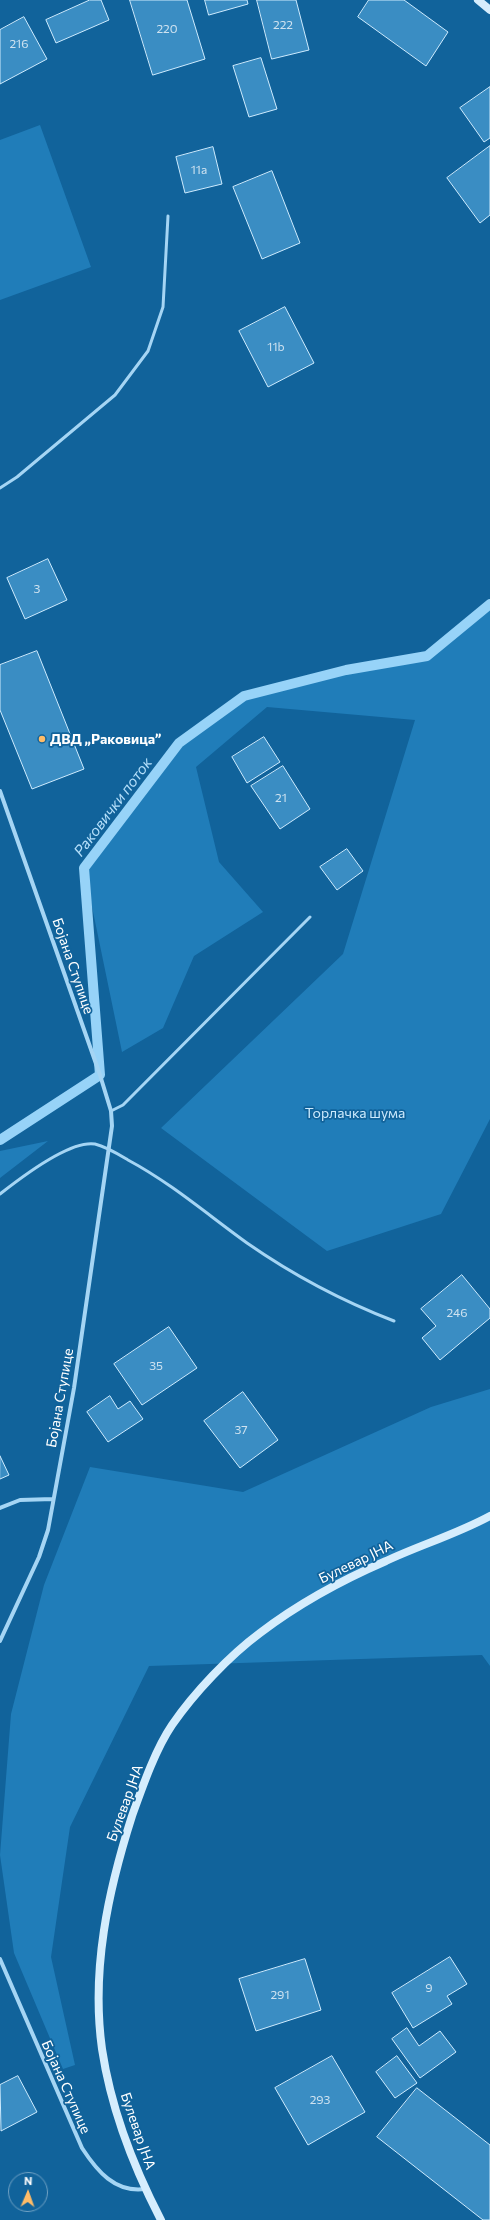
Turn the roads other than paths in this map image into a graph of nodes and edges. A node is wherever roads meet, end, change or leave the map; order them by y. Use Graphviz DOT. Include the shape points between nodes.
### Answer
graph roads {
  1 [pos="478,0"];
  2 [pos="490,10"];
  3 [pos="168,216"];
  4 [pos="0,488"];
  5 [pos="0,791"];
  6 [pos="310,917"];
  7 [pos="111,1111"];
  8 [pos="109,1149"];
  9 [pos="0,1194"];
  10 [pos="394,1320"];
  11 [pos="53,1499"];
  12 [pos="0,1508"];
  13 [pos="490,1516"];
  14 [pos="0,1641"];
  15 [pos="0,1959"];
  16 [pos="145,2189"];
  17 [pos="161,2220"];
  1 -- 2 [label="main road"];
  3 -- 4 [label="lane" via="163,307 148,351 115,395 17,477"];
  5 -- 7 [label="street, Бојана Ступице"];
  6 -- 7 [label="lane" via="123,1105"];
  7 -- 8 [label="street, Бојана Ступице"];
  8 -- 9 [label="lane" via="94,1144 69,1150 18,1180"];
  8 -- 10 [label="lane" via="150,1171 248,1244 302,1278 336,1297"];
  8 -- 11 [label="street, Бојана Ступице" via="74,1388"];
  11 -- 12 [label="street" via="20,1500"];
  11 -- 14 [label="street, Бојана Ступице" via="48,1530 39,1557"];
  13 -- 16 [label="main road, Булевар ЈНА" via="472,1526 386,1560 302,1605 254,1638 205,1683 171,1726 143,1783 120,1854 105,1915 99,1997 102,2047 109,2086 119,2123"];
  15 -- 16 [label="street, Бојана Ступице" via="82,2148 97,2170 110,2181 135,2191"];
  16 -- 17 [label="main road, Булевар ЈНА"];
}
